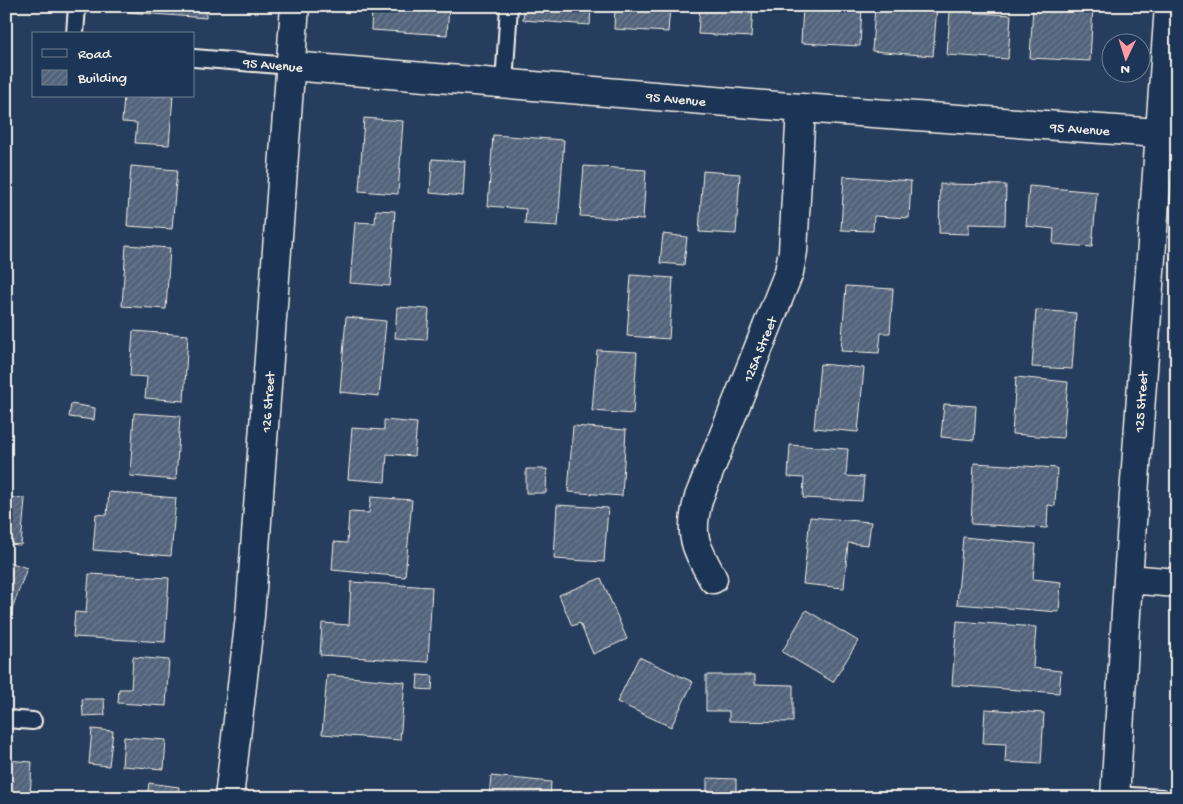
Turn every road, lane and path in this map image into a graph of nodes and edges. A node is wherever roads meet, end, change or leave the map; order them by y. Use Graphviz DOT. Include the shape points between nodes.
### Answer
graph roads {
  1 [pos="77,6"];
  2 [pos="295,6"];
  3 [pos="509,6"];
  4 [pos="1169,6"];
  5 [pos="76,32"];
  6 [pos="195,58"];
  7 [pos="291,66"];
  8 [pos="504,84"];
  9 [pos="801,108"];
  10 [pos="1159,133"];
  11 [pos="713,579"];
  12 [pos="1128,579"];
  13 [pos="1177,583"];
  14 [pos="6,719"];
  15 [pos="32,721"];
  16 [pos="1115,796"];
  17 [pos="229,798"];
  18 [pos="1162,798"];
  1 -- 5 [label="lane"];
  2 -- 7 [label="street, 126 Street"];
  3 -- 8 [label="lane"];
  4 -- 10 [label="street, 125 Street"];
  6 -- 7 [label="lane, 95 Avenue"];
  7 -- 8 [label="street, 95 Avenue"];
  7 -- 17 [label="street, 126 Street" via="250,616"];
  8 -- 9 [label="street, 95 Avenue"];
  9 -- 10 [label="street, 95 Avenue"];
  9 -- 11 [label="street, 125A Street" via="789,272 693,517 694,539"];
  10 -- 12 [label="street, 125 Street"];
  12 -- 13 [label="street"];
  12 -- 16 [label="street, 125 Street"];
  14 -- 15 [label="lane"];
  16 -- 18 [label="lane"];
}
